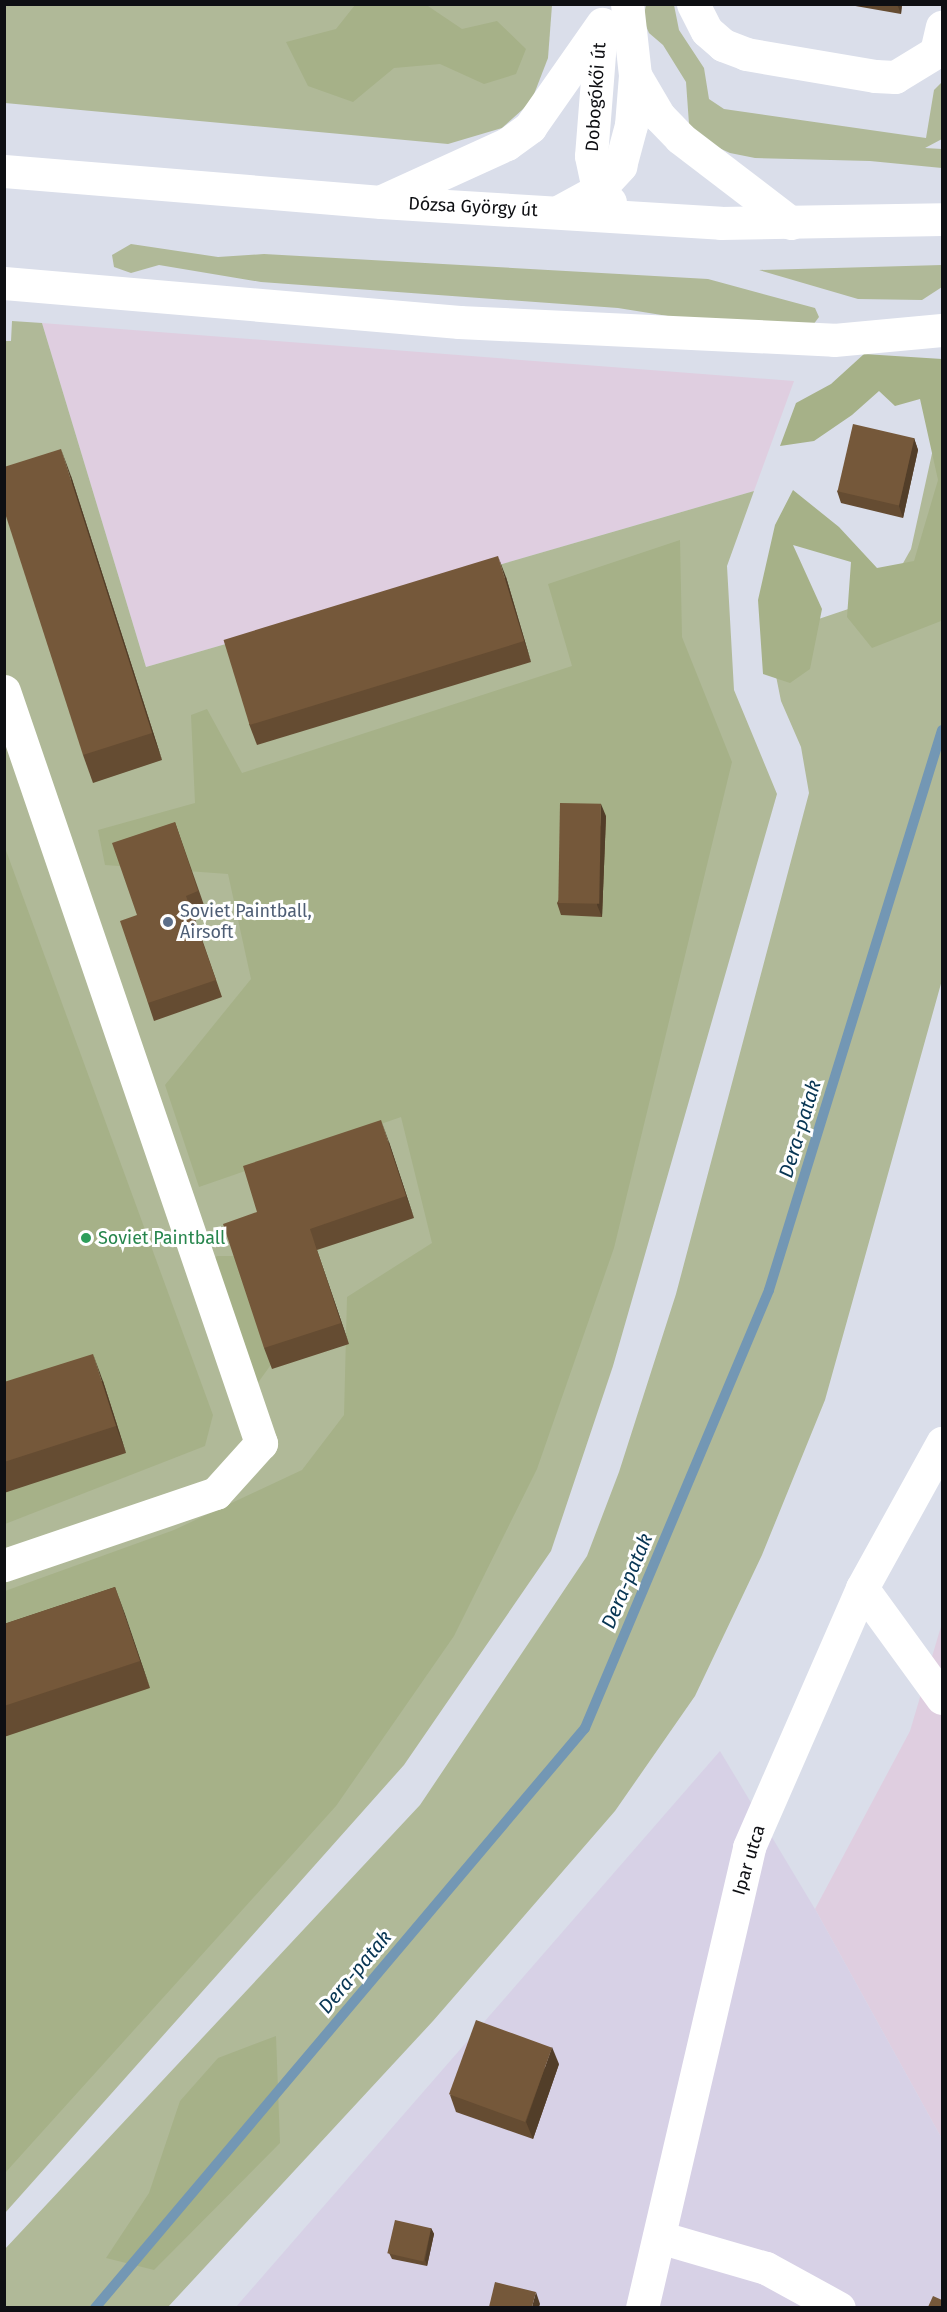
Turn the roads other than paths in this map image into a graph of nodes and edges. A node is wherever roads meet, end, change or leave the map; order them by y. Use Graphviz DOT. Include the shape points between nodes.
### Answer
graph roads {
  1 [pos="693,4"];
  2 [pos="613,11"];
  3 [pos="942,27"];
  4 [pos="635,75"];
  5 [pos="4,171"];
  6 [pos="598,190"];
  7 [pos="381,202"];
  8 [pos="558,212"];
  9 [pos="626,218"];
  10 [pos="942,219"];
  11 [pos="791,223"];
  12 [pos="4,284"];
  13 [pos="942,330"];
  14 [pos="4,691"];
  15 [pos="942,1443"];
  16 [pos="4,1565"];
  17 [pos="862,1588"];
  18 [pos="942,1698"];
  19 [pos="659,2237"];
  20 [pos="642,2307"];
  21 [pos="838,2307"];
  1 -- 3 [label="main road" via="707,31 723,45 746,54 875,76 895,77 936,52"];
  2 -- 4 [label="main road, Dobogókői út"];
  2 -- 6 [label="main road, Dobogókői út" via="591,156"];
  2 -- 7 [label="main road" via="530,127 507,144"];
  4 -- 6 [label="main road, Dobogókői út" via="631,125 620,166"];
  4 -- 11 [label="main road" via="659,116 680,138"];
  5 -- 7 [label="main road, Dózsa György út"];
  6 -- 8 [label="main road, Dobogókői út"];
  6 -- 9 [label="main road"];
  7 -- 8 [label="main road, Dózsa György út"];
  8 -- 9 [label="main road, Dózsa György út"];
  9 -- 11 [label="main road, Dózsa György út"];
  10 -- 11 [label="main road, Dózsa György út"];
  12 -- 13 [label="main road" via="459,322 834,340"];
  14 -- 16 [label="main road" via="261,1443 216,1493"];
  15 -- 17 [label="main road, Ipar utca"];
  17 -- 18 [label="main road"];
  17 -- 19 [label="main road, Ipar utca" via="749,1847"];
  19 -- 20 [label="main road, Ipar utca"];
  19 -- 21 [label="main road" via="766,2268"];
}
